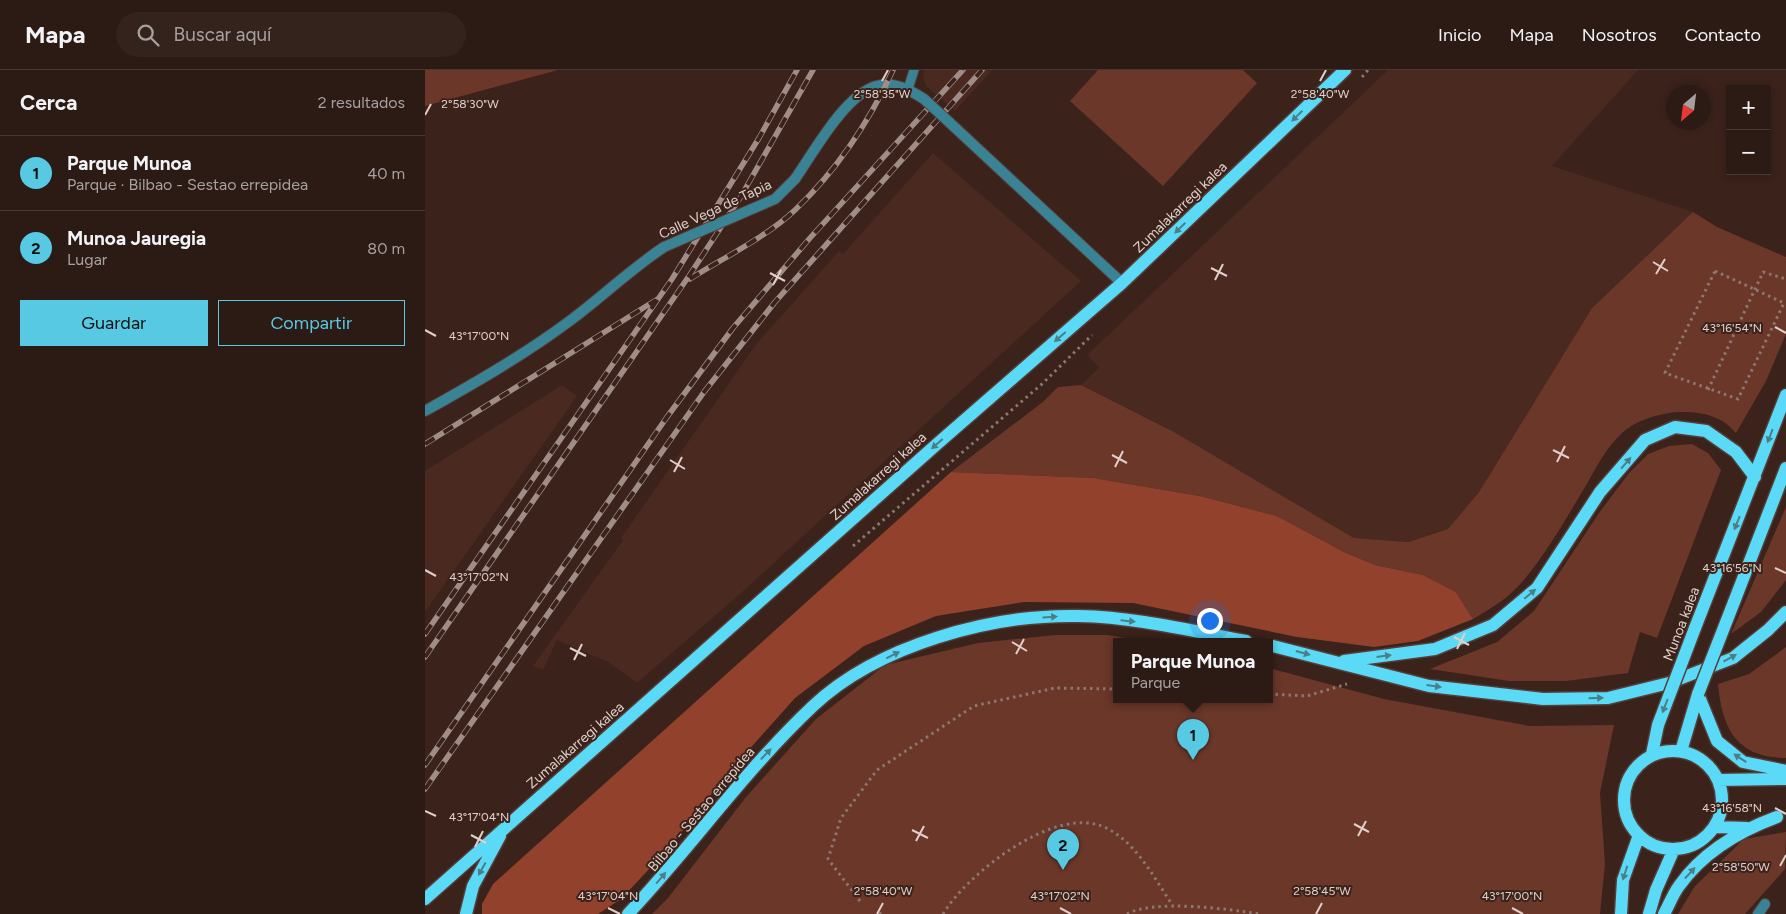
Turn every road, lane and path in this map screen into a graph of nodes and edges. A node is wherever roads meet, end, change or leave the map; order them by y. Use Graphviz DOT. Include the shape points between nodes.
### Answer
graph roads {
  1 [pos="913,70"];
  2 [pos="1345,70"];
  3 [pos="908,89"];
  4 [pos="1786,279"];
  5 [pos="1122,283"];
  6 [pos="1755,291"];
  7 [pos="1708,390"];
  8 [pos="1786,395"];
  9 [pos="425,411"];
  10 [pos="1786,468"];
  11 [pos="1755,477"];
  12 [pos="1786,612"];
  13 [pos="1230,638"];
  14 [pos="1273,646"];
  15 [pos="1336,662"];
  16 [pos="1381,674"];
  17 [pos="1113,688"];
  18 [pos="1273,694"];
  19 [pos="1698,694"];
  20 [pos="1681,751"];
  21 [pos="1652,754"];
  22 [pos="1786,771"];
  23 [pos="1786,778"];
  24 [pos="1718,780"];
  25 [pos="1781,817"];
  26 [pos="1715,827"];
  27 [pos="505,828"];
  28 [pos="1747,828"];
  29 [pos="1639,835"];
  30 [pos="1674,849"];
  31 [pos="425,899"];
  32 [pos="860,900"];
  33 [pos="1765,904"];
  34 [pos="1173,906"];
  35 [pos="1134,910"];
  36 [pos="466,914"];
  37 [pos="628,914"];
  38 [pos="943,914"];
  39 [pos="1127,914"];
  40 [pos="1137,914"];
  41 [pos="1259,914"];
  42 [pos="1621,914"];
  43 [pos="1649,914"];
  44 [pos="1664,914"];
  45 [pos="1758,914"];
  1 -- 3 [label="lane"];
  2 -- 5 [label="main road, Zumalakarregi kalea, one-way"];
  3 -- 5 [label="street, Calle Vega de Tapia, bridge" via="924,99"];
  3 -- 9 [label="street, Calle Vega de Tapia, bridge" via="876,86 858,97 839,116 795,179 775,200 664,248 502,368"];
  4 -- 6 [label="path" via="1763,272"];
  5 -- 27 [label="main road, Zumalakarregi kalea, one-way"];
  6 -- 7 [label="path"];
  6 -- 7 [label="path" via="1784,303 1739,398"];
  6 -- 7 [label="path" via="1715,271 1665,373"];
  8 -- 11 [label="main road, Munoa kalea, one-way"];
  10 -- 19 [label="main road, bridge"];
  15 -- 11 [label="main road, one-way" via="1435,649 1493,625 1537,588 1600,492 1645,440 1675,427 1706,431 1736,452"];
  11 -- 21 [label="main road, Munoa kalea, one-way, bridge" via="1658,725"];
  16 -- 12 [label="main road, one-way" via="1429,686 1543,700 1609,698 1669,684 1733,658"];
  37 -- 13 [label="main road, Bilbao - Sestao errepidea, one-way" via="662,878 736,786 814,704 861,671 915,644 972,628 1028,618 1079,616 1134,621"];
  14 -- 15 [label="main road, one-way"];
  15 -- 16 [label="main road"];
  16 -- 18 [label="path" via="1307,696"];
  17 -- 32 [label="path" via="1055,688 974,706 877,770 841,818 828,860"];
  19 -- 20 [label="main road"];
  22 -- 19 [label="main road, one-way" via="1743,762 1717,740"];
  20 -- 21 [label="main road"];
  20 -- 24 [label="main road" via="1697,756"];
  21 -- 29 [label="main road" via="1631,773 1625,789 1624,805 1629,821"];
  23 -- 24 [label="main road"];
  24 -- 26 [label="main road" via="1723,796"];
  25 -- 28 [label="main road"];
  26 -- 28 [label="main road"];
  26 -- 30 [label="main road" via="1704,839"];
  27 -- 31 [label="main road, Zumalakarregi kalea"];
  27 -- 36 [label="main road, one-way" via="473,886"];
  44 -- 28 [label="main road, one-way" via="1679,886 1708,855"];
  29 -- 30 [label="main road" via="1647,842"];
  29 -- 42 [label="main road, one-way" via="1623,880"];
  30 -- 43 [label="main road" via="1655,890"];
  33 -- 45 [label="street"];
  34 -- 35 [label="path"];
  34 -- 38 [label="path" via="1129,843 1103,826 1076,822 1044,832 1011,849 980,871 955,896"];
  34 -- 41 [label="path"];
  35 -- 39 [label="path"];
  35 -- 40 [label="path"];
}
